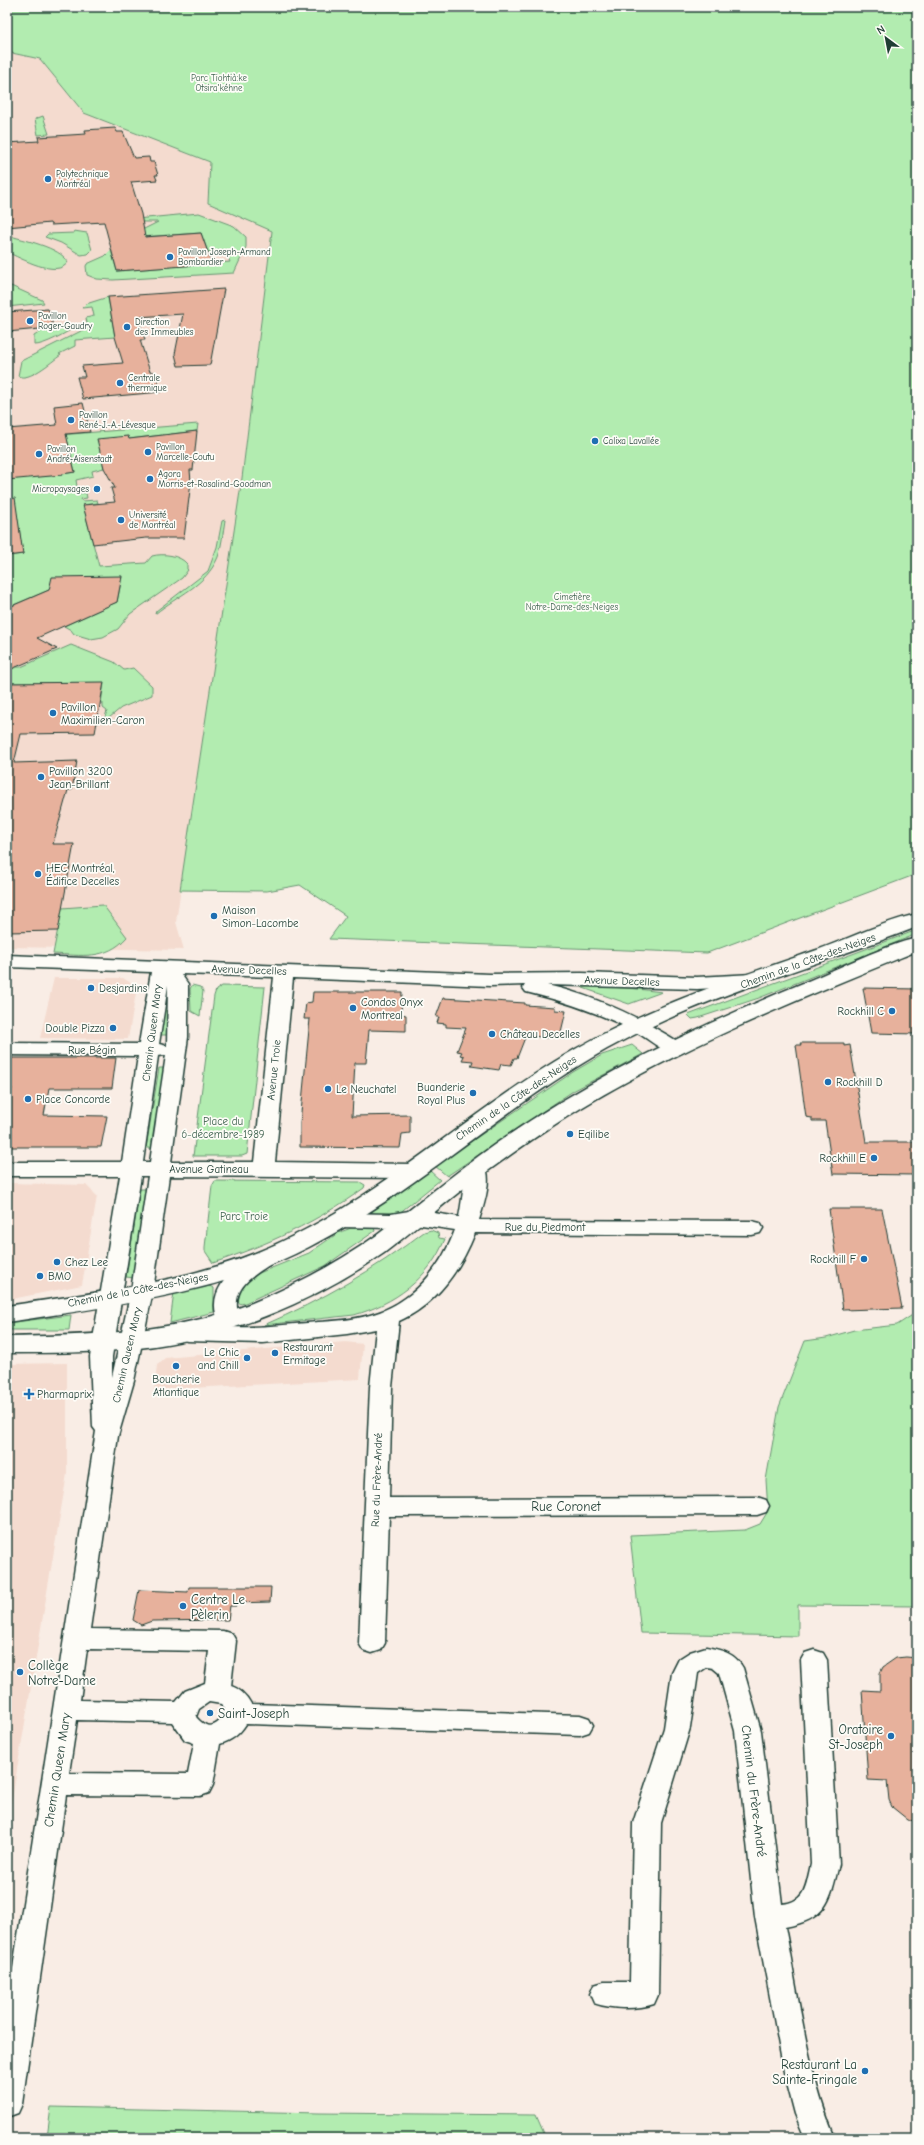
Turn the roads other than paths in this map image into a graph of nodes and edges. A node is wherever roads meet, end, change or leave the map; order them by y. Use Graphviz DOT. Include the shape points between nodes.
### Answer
graph roads {
  1 [pos="917,920"];
  2 [pos="917,944"];
  3 [pos="7,961"];
  4 [pos="162,966"];
  5 [pos="284,971"];
  6 [pos="490,980"];
  7 [pos="753,980"];
  8 [pos="639,1024"];
  9 [pos="675,1048"];
  10 [pos="7,1049"];
  11 [pos="148,1050"];
  12 [pos="176,1050"];
  13 [pos="7,1169"];
  14 [pos="132,1169"];
  15 [pos="160,1169"];
  16 [pos="264,1169"];
  17 [pos="477,1169"];
  18 [pos="410,1171"];
  19 [pos="415,1217"];
  20 [pos="340,1220"];
  21 [pos="467,1225"];
  22 [pos="752,1228"];
  23 [pos="266,1256"];
  24 [pos="142,1291"];
  25 [pos="110,1297"];
  26 [pos="7,1314"];
  27 [pos="388,1317"];
  28 [pos="229,1320"];
  29 [pos="184,1332"];
  30 [pos="130,1341"];
  31 [pos="104,1343"];
  32 [pos="7,1345"];
  33 [pos="106,1436"];
  34 [pos="757,1506"];
  35 [pos="376,1507"];
  36 [pos="76,1639"];
  37 [pos="372,1643"];
  38 [pos="814,1660"];
  39 [pos="217,1692"];
  40 [pos="66,1710"];
  41 [pos="184,1712"];
  42 [pos="239,1714"];
  43 [pos="580,1725"];
  44 [pos="208,1736"];
  45 [pos="55,1784"];
  46 [pos="769,1917"];
  47 [pos="604,1994"];
  48 [pos="7,2104"];
  49 [pos="820,2138"];
  1 -- 7 [label="main road, Chemin de la Côte-des-Neiges"];
  2 -- 9 [label="main road, Chemin de la Côte-des-Neiges" via="746,1014"];
  3 -- 4 [label="street, Avenue Decelles"];
  4 -- 5 [label="street, Avenue Decelles"];
  4 -- 11 [label="street, Chemin Queen Mary"];
  4 -- 12 [label="street, Chemin Queen Mary" via="178,984"];
  5 -- 6 [label="street, Avenue Decelles"];
  5 -- 16 [label="street, Avenue Troie"];
  6 -- 7 [label="street, Avenue Decelles" via="582,979 697,983"];
  6 -- 8 [label="street, Avenue Decelles" via="577,998"];
  7 -- 8 [label="main road, Chemin de la Côte-des-Neiges"];
  8 -- 9 [label="street, Avenue Decelles"];
  8 -- 18 [label="main road, Chemin de la Côte-des-Neiges" via="551,1072"];
  9 -- 17 [label="main road, Chemin de la Côte-des-Neiges" via="588,1094"];
  10 -- 11 [label="street, Rue Bégin"];
  11 -- 12 [label="street, Rue Bégin"];
  11 -- 14 [label="street, Chemin Queen Mary" via="148,1066"];
  12 -- 15 [label="street, Chemin Queen Mary"];
  13 -- 14 [label="street, Avenue Gatineau"];
  14 -- 15 [label="street, Avenue Gatineau"];
  14 -- 25 [label="street, Chemin Queen Mary"];
  15 -- 16 [label="street, Avenue Gatineau"];
  15 -- 24 [label="street, Chemin Queen Mary"];
  16 -- 18 [label="street, Avenue Gatineau"];
  17 -- 19 [label="main road, Chemin de la Côte-des-Neiges"];
  17 -- 21 [label="street, Chemin de la Côte-des-Neiges" via="477,1188"];
  18 -- 20 [label="main road, Chemin de la Côte-des-Neiges"];
  19 -- 20 [label="street, Rue du Piedmont" via="391,1221"];
  19 -- 21 [label="street, Rue du Piedmont"];
  19 -- 28 [label="main road, Chemin de la Côte-des-Neiges" via="374,1248 325,1278 276,1303"];
  20 -- 23 [label="main road, Chemin de la Côte-des-Neiges"];
  21 -- 22 [label="street, Rue du Piedmont"];
  21 -- 27 [label="street, Chemin de la Côte-des-Neiges" via="454,1259 440,1279 414,1302"];
  23 -- 24 [label="main road, Chemin de la Côte-des-Neiges" via="203,1278"];
  23 -- 28 [label="street, Chemin de la Côte-des-Neiges" via="234,1280 229,1287 225,1304"];
  24 -- 25 [label="main road, Chemin de la Côte-des-Neiges"];
  24 -- 30 [label="street, Chemin Queen Mary"];
  25 -- 26 [label="main road, Chemin de la Côte-des-Neiges"];
  25 -- 31 [label="street, Chemin Queen Mary"];
  27 -- 29 [label="street, Chemin de la Côte-des-Neiges" via="345,1326 262,1335"];
  27 -- 35 [label="street, Rue du Frère-André" via="382,1377"];
  28 -- 29 [label="main road, Chemin de la Côte-des-Neiges"];
  29 -- 30 [label="main road, Chemin de la Côte-des-Neiges"];
  30 -- 31 [label="main road, Chemin de la Côte-des-Neiges"];
  30 -- 33 [label="street, Chemin Queen Mary" via="123,1381"];
  31 -- 32 [label="main road, Chemin de la Côte-des-Neiges"];
  31 -- 33 [label="street, Chemin Queen Mary" via="100,1382"];
  33 -- 36 [label="street, Chemin Queen Mary"];
  34 -- 35 [label="street, Rue Coronet"];
  35 -- 37 [label="street, Rue du Frère-André"];
  36 -- 39 [label="street" via="223,1641"];
  36 -- 40 [label="street, Chemin Queen Mary"];
  38 -- 46 [label="street" via="825,1864 819,1895 806,1911"];
  39 -- 41 [label="street" via="208,1692 192,1699"];
  39 -- 42 [label="street" via="236,1702"];
  40 -- 41 [label="street"];
  40 -- 45 [label="street, Chemin Queen Mary"];
  41 -- 44 [label="street" via="183,1719 192,1731"];
  42 -- 43 [label="street"];
  42 -- 44 [label="street" via="237,1721 225,1732"];
  44 -- 45 [label="street" via="200,1785"];
  45 -- 48 [label="street, Chemin Queen Mary"];
  46 -- 47 [label="street, Chemin du Frère-André" via="748,1731 730,1668 720,1660 706,1657 694,1661 685,1673 677,1728 647,1823 644,1995"];
  46 -- 49 [label="street, Chemin du Frère-André" via="799,2072 810,2114"];
}
